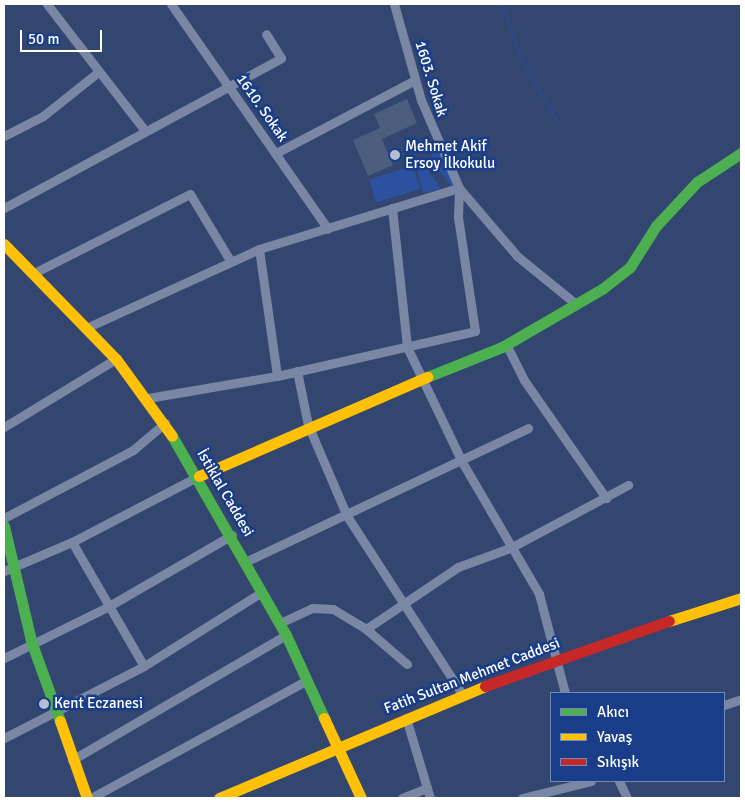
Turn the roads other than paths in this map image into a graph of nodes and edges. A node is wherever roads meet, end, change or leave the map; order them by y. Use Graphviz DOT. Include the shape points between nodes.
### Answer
graph roads {
  1 [pos="47,4"];
  2 [pos="171,4"];
  3 [pos="394,4"];
  4 [pos="266,34"];
  5 [pos="98,73"];
  6 [pos="415,80"];
  7 [pos="232,87"];
  8 [pos="145,130"];
  9 [pos="4,136"];
  10 [pos="276,153"];
  11 [pos="741,154"];
  12 [pos="459,188"];
  13 [pos="4,208"];
  14 [pos="392,208"];
  15 [pos="328,229"];
  16 [pos="4,246"];
  17 [pos="259,249"];
  18 [pos="230,262"];
  19 [pos="32,274"];
  20 [pos="576,304"];
  21 [pos="86,328"];
  22 [pos="506,344"];
  23 [pos="407,347"];
  24 [pos="116,359"];
  25 [pos="297,371"];
  26 [pos="277,376"];
  27 [pos="421,383"];
  28 [pos="148,398"];
  29 [pos="165,423"];
  30 [pos="308,425"];
  31 [pos="4,427"];
  32 [pos="528,428"];
  33 [pos="462,462"];
  34 [pos="200,476"];
  35 [pos="628,486"];
  36 [pos="606,498"];
  37 [pos="347,516"];
  38 [pos="4,518"];
  39 [pos="4,526"];
  40 [pos="232,534"];
  41 [pos="72,542"];
  42 [pos="510,548"];
  43 [pos="247,561"];
  44 [pos="9,569"];
  45 [pos="262,592"];
  46 [pos="741,598"];
  47 [pos="401,604"];
  48 [pos="109,606"];
  49 [pos="280,623"];
  50 [pos="366,629"];
  51 [pos="286,635"];
  52 [pos="32,644"];
  53 [pos="4,658"];
  54 [pos="556,658"];
  55 [pos="407,664"];
  56 [pos="144,666"];
  57 [pos="307,680"];
  58 [pos="565,692"];
  59 [pos="463,695"];
  60 [pos="741,700"];
  61 [pos="725,705"];
  62 [pos="54,709"];
  63 [pos="406,718"];
  64 [pos="4,738"];
  65 [pos="337,745"];
  66 [pos="72,760"];
  67 [pos="585,782"];
  68 [pos="619,782"];
  69 [pos="427,788"];
  70 [pos="225,797"];
  71 [pos="87,798"];
  72 [pos="91,798"];
  73 [pos="361,798"];
  74 [pos="402,798"];
  75 [pos="430,798"];
  76 [pos="522,798"];
  77 [pos="627,798"];
  1 -- 5 [label="street"];
  2 -- 7 [label="street, 1610. Sokak"];
  3 -- 6 [label="street, 1603. Sokak"];
  4 -- 7 [label="street" via="281,58"];
  5 -- 8 [label="street"];
  5 -- 9 [label="street" via="43,116"];
  6 -- 10 [label="street"];
  6 -- 12 [label="street, 1603. Sokak"];
  7 -- 8 [label="street"];
  7 -- 10 [label="street, 1610. Sokak"];
  8 -- 13 [label="street"];
  10 -- 15 [label="street, 1610. Sokak"];
  11 -- 20 [label="street" via="697,182 656,226 630,267"];
  12 -- 14 [label="street"];
  12 -- 20 [label="street" via="516,256"];
  12 -- 23 [label="street" via="458,217 475,331"];
  14 -- 15 [label="street"];
  14 -- 23 [label="street"];
  15 -- 17 [label="street"];
  16 -- 19 [label="street, İstiklal Caddesi"];
  17 -- 18 [label="street"];
  17 -- 26 [label="street"];
  18 -- 19 [label="street" via="190,194"];
  18 -- 21 [label="street"];
  19 -- 21 [label="street, İstiklal Caddesi"];
  20 -- 22 [label="street"];
  21 -- 24 [label="street, İstiklal Caddesi"];
  22 -- 27 [label="street"];
  22 -- 36 [label="street" via="524,380"];
  23 -- 25 [label="street"];
  23 -- 27 [label="street"];
  24 -- 28 [label="street, İstiklal Caddesi"];
  24 -- 31 [label="street"];
  25 -- 26 [label="street"];
  25 -- 30 [label="street"];
  26 -- 28 [label="street"];
  27 -- 30 [label="street"];
  27 -- 33 [label="street"];
  28 -- 29 [label="street, İstiklal Caddesi"];
  29 -- 34 [label="street, İstiklal Caddesi"];
  29 -- 38 [label="street" via="133,450"];
  30 -- 34 [label="street"];
  30 -- 37 [label="street"];
  32 -- 33 [label="street"];
  33 -- 37 [label="street"];
  33 -- 42 [label="street"];
  34 -- 40 [label="street, İstiklal Caddesi"];
  34 -- 41 [label="street"];
  35 -- 36 [label="street"];
  36 -- 42 [label="street"];
  37 -- 43 [label="street"];
  37 -- 47 [label="street"];
  39 -- 44 [label="street"];
  40 -- 43 [label="street, İstiklal Caddesi"];
  40 -- 48 [label="street"];
  41 -- 44 [label="street"];
  41 -- 48 [label="street"];
  42 -- 47 [label="street" via="458,567"];
  42 -- 54 [label="street" via="539,594"];
  43 -- 45 [label="street, İstiklal Caddesi"];
  44 -- 52 [label="street"];
  45 -- 49 [label="street, İstiklal Caddesi"];
  45 -- 56 [label="street"];
  46 -- 54 [label="street, Fatih Sultan Mehmet Caddesi"];
  47 -- 50 [label="street"];
  47 -- 59 [label="street"];
  48 -- 52 [label="street"];
  48 -- 56 [label="street"];
  49 -- 50 [label="street" via="325,607"];
  49 -- 51 [label="street, İstiklal Caddesi"];
  50 -- 55 [label="street"];
  51 -- 57 [label="street, İstiklal Caddesi"];
  51 -- 66 [label="street"];
  52 -- 53 [label="street"];
  52 -- 62 [label="street"];
  54 -- 58 [label="street"];
  54 -- 59 [label="street, Fatih Sultan Mehmet Caddesi"];
  56 -- 62 [label="street"];
  57 -- 65 [label="street, İstiklal Caddesi"];
  57 -- 72 [label="street"];
  59 -- 63 [label="street, Fatih Sultan Mehmet Caddesi"];
  60 -- 61 [label="street"];
  62 -- 64 [label="street"];
  62 -- 66 [label="street"];
  63 -- 65 [label="street, Fatih Sultan Mehmet Caddesi"];
  63 -- 69 [label="street"];
  65 -- 70 [label="street, Fatih Sultan Mehmet Caddesi"];
  65 -- 73 [label="street, İstiklal Caddesi"];
  66 -- 71 [label="street"];
  67 -- 76 [label="street"];
  68 -- 77 [label="street"];
  69 -- 74 [label="street"];
  69 -- 75 [label="street"];
}
